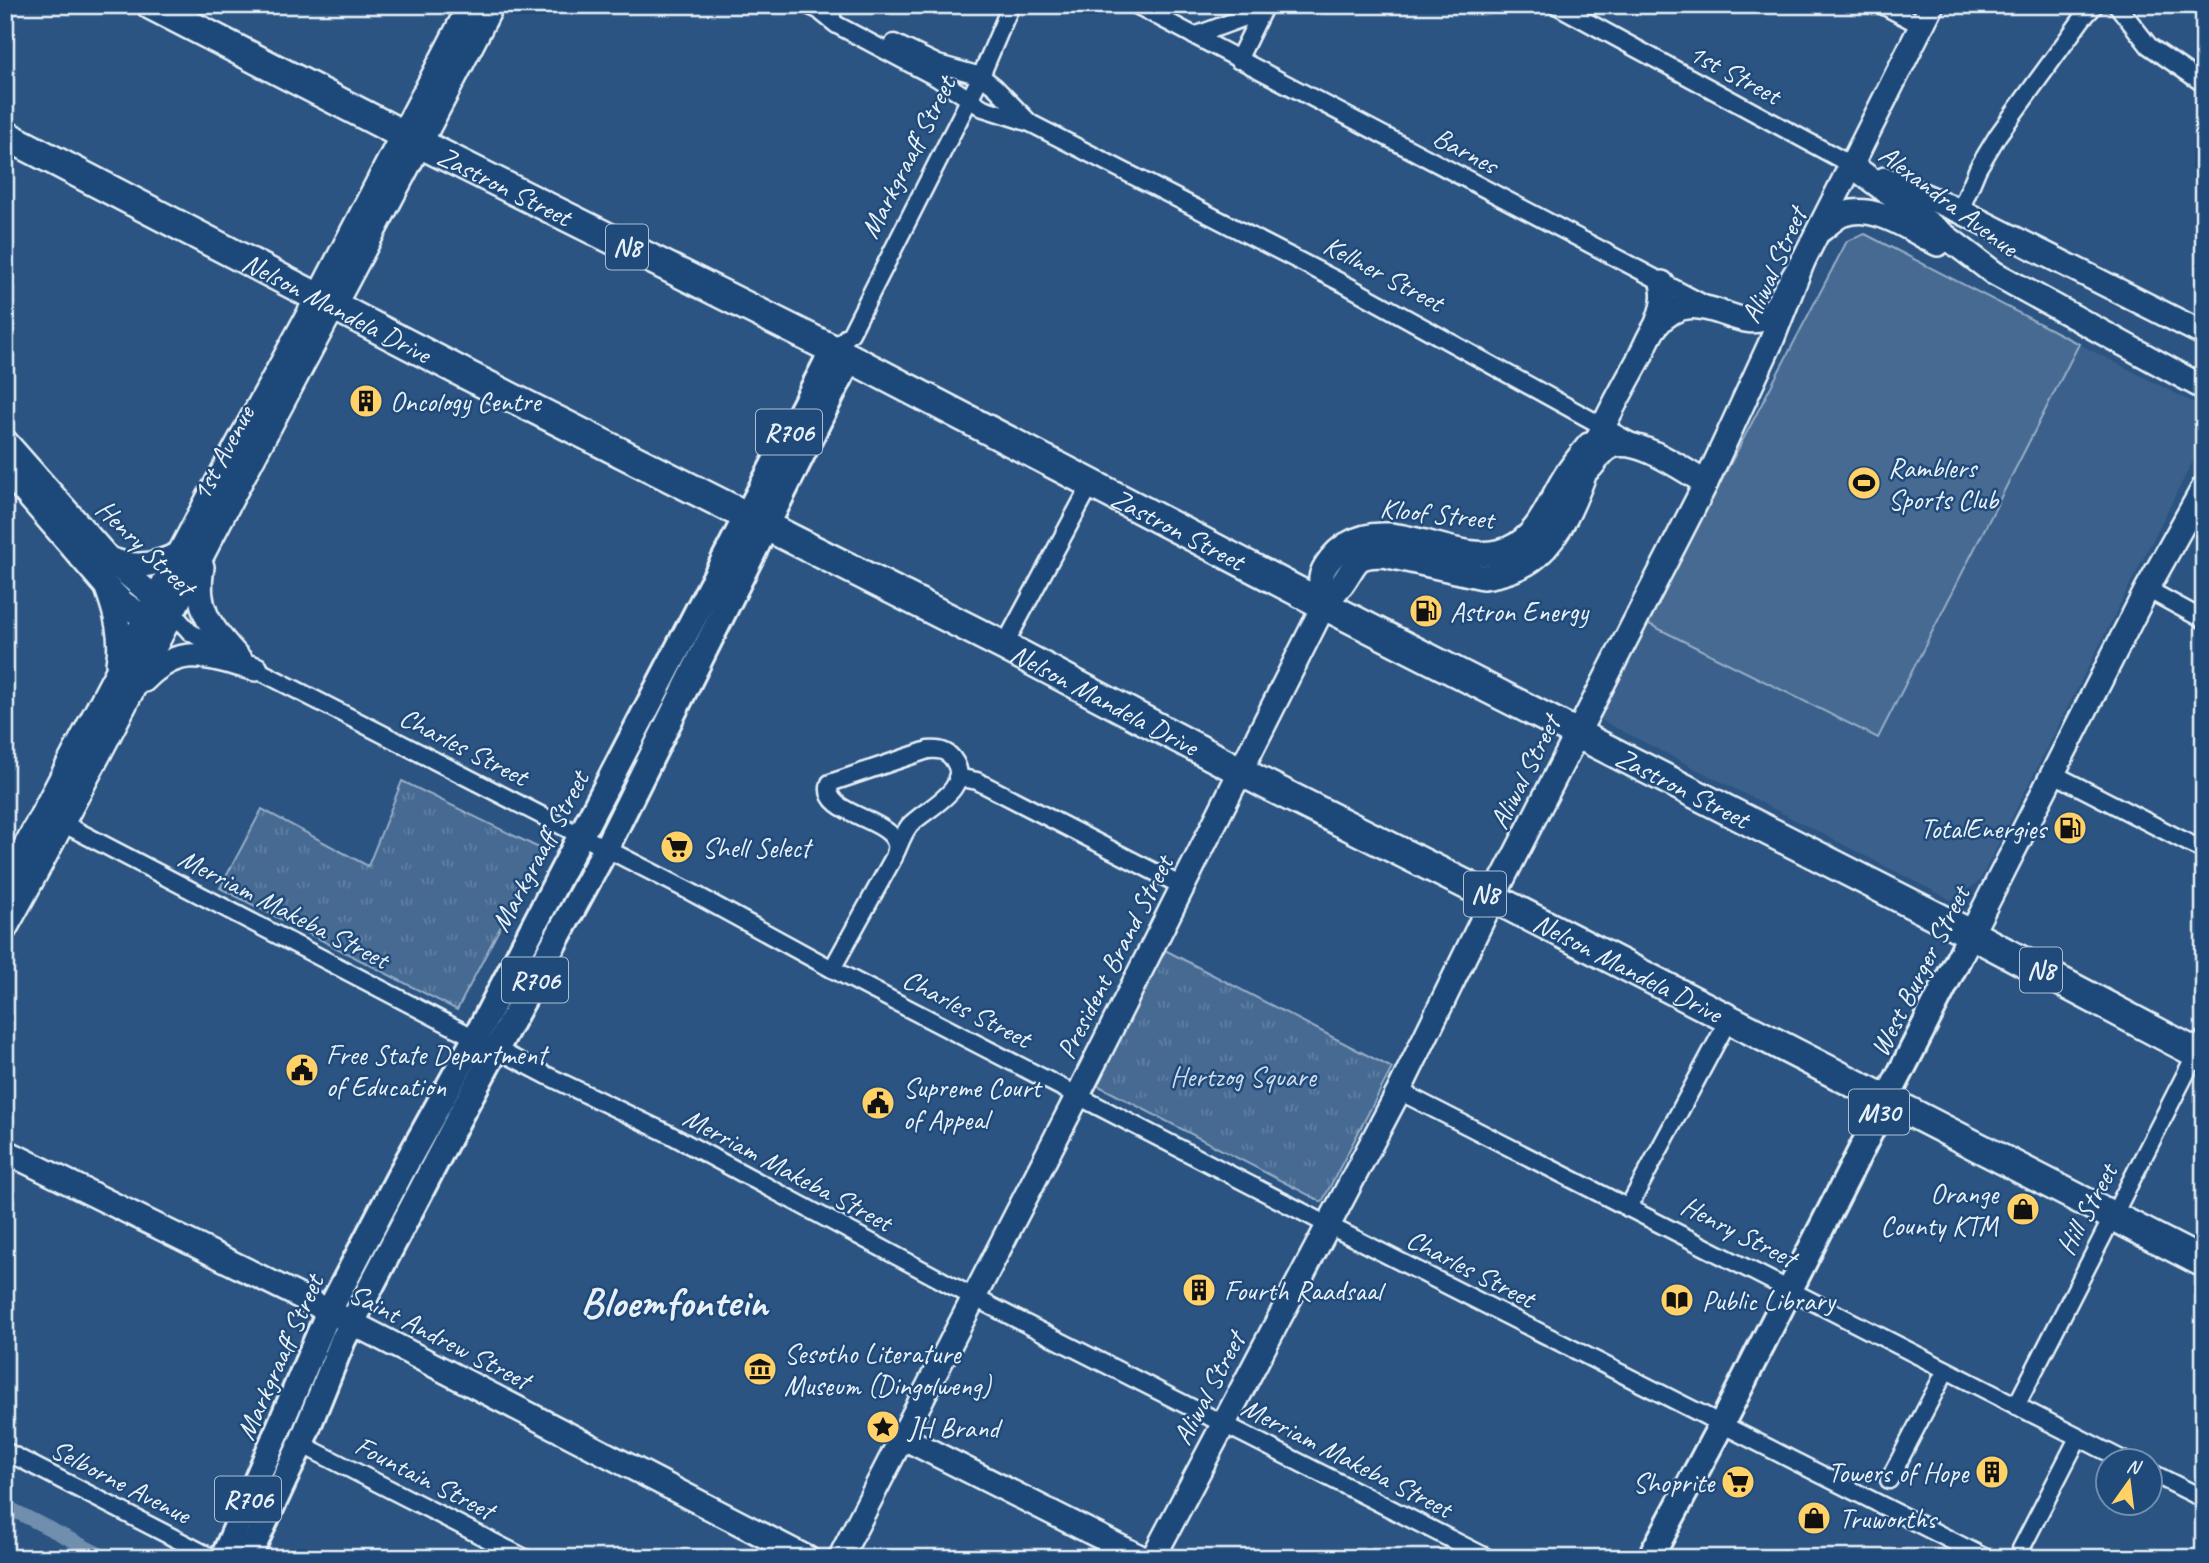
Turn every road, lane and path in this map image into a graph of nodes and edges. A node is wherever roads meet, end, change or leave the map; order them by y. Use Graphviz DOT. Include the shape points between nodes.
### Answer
graph roads {
  1 [pos="151,5"];
  2 [pos="470,5"];
  3 [pos="492,5"];
  4 [pos="807,5"];
  5 [pos="1011,5"];
  6 [pos="1136,5"];
  7 [pos="1265,5"];
  8 [pos="1556,5"];
  9 [pos="1882,5"];
  10 [pos="2095,5"];
  11 [pos="2117,5"];
  12 [pos="822,13"];
  13 [pos="1927,15"];
  14 [pos="1194,37"];
  15 [pos="1238,60"];
  16 [pos="981,76"];
  17 [pos="2204,84"];
  18 [pos="968,100"];
  19 [pos="1030,123"];
  20 [pos="5,135"];
  21 [pos="412,139"];
  22 [pos="1853,166"];
  23 [pos="1960,211"];
  24 [pos="1818,233"];
  25 [pos="1803,261"];
  26 [pos="1994,273"];
  27 [pos="1662,283"];
  28 [pos="326,302"];
  29 [pos="1711,308"];
  30 [pos="1656,326"];
  31 [pos="2204,334"];
  32 [pos="1771,342"];
  33 [pos="845,347"];
  34 [pos="2204,388"];
  35 [pos="1603,426"];
  36 [pos="5,441"];
  37 [pos="1642,447"];
  38 [pos="5,469"];
  39 [pos="1583,478"];
  40 [pos="1706,483"];
  41 [pos="1091,484"];
  42 [pos="2204,486"];
  43 [pos="756,519"];
  44 [pos="204,553"];
  45 [pos="179,554"];
  46 [pos="108,558"];
  47 [pos="106,586"];
  48 [pos="2147,589"];
  49 [pos="1324,605"];
  50 [pos="159,615"];
  51 [pos="2204,620"];
  52 [pos="190,632"];
  53 [pos="1004,646"];
  54 [pos="248,665"];
  55 [pos="116,674"];
  56 [pos="134,690"];
  57 [pos="1577,734"];
  58 [pos="1241,771"];
  59 [pos="2054,774"];
  60 [pos="957,777"];
  61 [pos="64,824"];
  62 [pos="580,836"];
  63 [pos="605,850"];
  64 [pos="2204,851"];
  65 [pos="897,852"];
  66 [pos="5,885"];
  67 [pos="1182,886"];
  68 [pos="1493,898"];
  69 [pos="5,929"];
  70 [pos="1971,934"];
  71 [pos="832,969"];
  72 [pos="1729,1018"];
  73 [pos="476,1037"];
  74 [pos="498,1049"];
  75 [pos="2201,1049"];
  76 [pos="1399,1091"];
  77 [pos="1078,1095"];
  78 [pos="1886,1099"];
  79 [pos="5,1151"];
  80 [pos="1628,1208"];
  81 [pos="2113,1217"];
  82 [pos="1328,1225"];
  83 [pos="2204,1263"];
  84 [pos="1789,1290"];
  85 [pos="973,1297"];
  86 [pos="329,1311"];
  87 [pos="352,1324"];
  88 [pos="1946,1370"];
  89 [pos="2016,1406"];
  90 [pos="1223,1423"];
  91 [pos="1722,1423"];
  92 [pos="902,1437"];
  93 [pos="2078,1438"];
  94 [pos="274,1442"];
  95 [pos="301,1444"];
  96 [pos="2099,1448"];
  97 [pos="5,1451"];
  98 [pos="2164,1479"];
  99 [pos="1889,1480"];
  100 [pos="2204,1499"];
  101 [pos="2021,1549"];
  102 [pos="213,1558"];
  103 [pos="223,1558"];
  104 [pos="248,1558"];
  105 [pos="526,1558"];
  106 [pos="807,1558"];
  107 [pos="840,1558"];
  108 [pos="1142,1558"];
  109 [pos="1153,1558"];
  110 [pos="1488,1558"];
  111 [pos="1650,1558"];
  112 [pos="1986,1558"];
  1 -- 21 [label="highway, Zastron Street / N8"];
  2 -- 21 [label="street, 1st Avenue"];
  3 -- 21 [label="street, 1st Avenue"];
  4 -- 12 [label="street, Kellner Street"];
  5 -- 16 [label="street, Markgraaff Street"];
  6 -- 14 [label="street, Barnes"];
  7 -- 14 [label="street"];
  7 -- 15 [label="street"];
  8 -- 22 [label="street, 1st Street"];
  9 -- 13 [label="street"];
  10 -- 23 [label="street" via="1998,135"];
  11 -- 17 [label="street" via="2149,46"];
  12 -- 16 [label="street, Kellner Street" via="938,64"];
  12 -- 18 [label="street, Kellner Street"];
  13 -- 22 [label="street, Aliwal Street"];
  14 -- 15 [label="street, Barnes"];
  15 -- 27 [label="street, Barnes"];
  16 -- 18 [label="street, Markgraaff Street"];
  16 -- 19 [label="street, Kellner Street"];
  18 -- 19 [label="street, Kellner Street"];
  18 -- 33 [label="street, Markgraaff Street"];
  19 -- 35 [label="street, Kellner Street" via="1348,286"];
  20 -- 28 [label="highway, Nelson Mandela Drive / N8"];
  21 -- 28 [label="street, 1st Avenue"];
  21 -- 33 [label="highway, Zastron Street / N8"];
  22 -- 23 [label="street, Alexandra Avenue"];
  22 -- 24 [label="street, Aliwal Street"];
  22 -- 26 [label="street, Alexandra Avenue"];
  23 -- 31 [label="street, Alexandra Avenue"];
  24 -- 25 [label="street, Aliwal Street"];
  24 -- 26 [label="street" via="1842,214 1873,213"];
  25 -- 29 [label="street" via="1768,316 1742,320"];
  25 -- 32 [label="street, Aliwal Street"];
  26 -- 34 [label="street, Alexandra Avenue"];
  27 -- 29 [label="street, Barnes"];
  27 -- 30 [label="street" via="1665,294"];
  28 -- 43 [label="highway, Nelson Mandela Drive / N8"];
  28 -- 44 [label="street, 1st Avenue"];
  28 -- 45 [label="street, 1st Avenue"];
  29 -- 30 [label="street" via="1695,305 1677,310"];
  29 -- 32 [label="street, Barnes"];
  30 -- 35 [label="street"];
  32 -- 40 [label="street, Aliwal Street"];
  33 -- 41 [label="highway, Zastron Street / N8"];
  33 -- 43 [label="main road, Markgraaff Street / R706"];
  35 -- 37 [label="street, Kellner Street"];
  35 -- 39 [label="street, Kloof Street"];
  35 -- 49 [label="street, Kloof Street" via="1524,540 1506,550 1486,553 1392,535 1358,537 1337,550 1321,576"];
  36 -- 46 [label="street, Henry Street"];
  37 -- 39 [label="street" via="1612,446"];
  37 -- 40 [label="street, Kellner Street"];
  38 -- 47 [label="street, Henry Street"];
  39 -- 49 [label="street, Kloof Street" via="1549,542 1537,557 1522,565 1483,577 1404,558 1369,555 1354,562"];
  40 -- 57 [label="street, Aliwal Street"];
  41 -- 49 [label="highway, Zastron Street / N8"];
  41 -- 53 [label="street"];
  42 -- 48 [label="street, West Burger Street"];
  43 -- 53 [label="highway, Nelson Mandela Drive / N8"];
  43 -- 62 [label="main road, Markgraaff Street / R706"];
  43 -- 63 [label="main road, Markgraaff Street / R706"];
  44 -- 50 [label="street, 1st Avenue"];
  44 -- 54 [label="street" via="199,590 204,613 210,626"];
  45 -- 46 [label="street" via="138,566"];
  45 -- 50 [label="street, 1st Avenue"];
  46 -- 50 [label="street, Henry Street"];
  47 -- 50 [label="street, Henry Street" via="123,603"];
  47 -- 55 [label="street" via="120,641"];
  48 -- 51 [label="street"];
  48 -- 59 [label="street, West Burger Street"];
  49 -- 57 [label="highway, Zastron Street / N8"];
  49 -- 58 [label="street, President Brand Street"];
  50 -- 52 [label="street, Henry Street"];
  50 -- 55 [label="street, 1st Avenue"];
  50 -- 56 [label="street, 1st Avenue"];
  52 -- 54 [label="street, Charles Street"];
  53 -- 58 [label="highway, Nelson Mandela Drive / N8"];
  54 -- 56 [label="street" via="181,656 154,670"];
  54 -- 62 [label="street, Charles Street"];
  55 -- 66 [label="street, 1st Avenue"];
  56 -- 61 [label="street, 1st Avenue"];
  57 -- 68 [label="street, Aliwal Street"];
  57 -- 70 [label="highway, Zastron Street / N8"];
  58 -- 67 [label="street, President Brand Street"];
  58 -- 68 [label="highway, Nelson Mandela Drive / N8"];
  59 -- 64 [label="street"];
  59 -- 70 [label="street, West Burger Street"];
  60 -- 65 [label="street" via="947,796 911,824"];
  60 -- 65 [label="street" via="953,757 928,750 830,783 829,794 836,805 883,828"];
  60 -- 67 [label="street" via="976,781"];
  61 -- 69 [label="street, 1st Avenue"];
  61 -- 73 [label="street, Merriam Makeba Street"];
  62 -- 63 [label="street, Charles Street"];
  62 -- 73 [label="main road, Markgraaff Street / R706"];
  63 -- 71 [label="street, Charles Street"];
  63 -- 74 [label="main road, Markgraaff Street / R706"];
  65 -- 71 [label="street"];
  67 -- 77 [label="street, President Brand Street"];
  68 -- 72 [label="highway, Nelson Mandela Drive / N8"];
  68 -- 76 [label="street, Aliwal Street"];
  70 -- 75 [label="highway, Zastron Street / N8"];
  70 -- 78 [label="main road, West Burger Street / M30"];
  71 -- 77 [label="street, Charles Street"];
  72 -- 78 [label="highway, Nelson Mandela Drive / N8"];
  72 -- 80 [label="street"];
  73 -- 74 [label="street, Merriam Makeba Street"];
  73 -- 86 [label="main road, Markgraaff Street / R706"];
  74 -- 85 [label="street, Merriam Makeba Street" via="669,1134"];
  74 -- 87 [label="main road, Markgraaff Street / R706"];
  75 -- 81 [label="street, Hill Street"];
  76 -- 80 [label="street, Henry Street"];
  76 -- 82 [label="street, Aliwal Street"];
  77 -- 82 [label="street, Charles Street"];
  77 -- 85 [label="street, President Brand Street"];
  78 -- 81 [label="highway, Nelson Mandela Drive / N8"];
  78 -- 84 [label="main road, West Burger Street / M30"];
  79 -- 86 [label="street, Saint Andrew Street"];
  80 -- 84 [label="street, Henry Street"];
  81 -- 83 [label="highway, Nelson Mandela Drive / N8"];
  81 -- 89 [label="street, Hill Street"];
  82 -- 90 [label="street, Aliwal Street"];
  82 -- 91 [label="street, Charles Street"];
  84 -- 88 [label="street, Henry Street"];
  84 -- 91 [label="main road, West Burger Street / M30"];
  85 -- 90 [label="street, Merriam Makeba Street"];
  85 -- 92 [label="street, President Brand Street"];
  86 -- 87 [label="street, Saint Andrew Street"];
  86 -- 94 [label="main road, Markgraaff Street / R706"];
  87 -- 95 [label="main road, Markgraaff Street / R706"];
  87 -- 106 [label="street, Saint Andrew Street"];
  88 -- 89 [label="street, Henry Street"];
  88 -- 99 [label="street"];
  89 -- 93 [label="street, Henry Street"];
  90 -- 109 [label="street, Aliwal Street"];
  90 -- 110 [label="street, Merriam Makeba Street"];
  91 -- 111 [label="main road, West Burger Street / M30"];
  91 -- 112 [label="street, Charles Street"];
  92 -- 107 [label="street, President Brand Street"];
  92 -- 108 [label="street"];
  93 -- 96 [label="street, Henry Street"];
  93 -- 101 [label="street"];
  94 -- 95 [label="main road"];
  94 -- 103 [label="main road, Markgraaff Street / R706"];
  95 -- 104 [label="main road, Markgraaff Street / R706"];
  95 -- 105 [label="street, Fountain Street"];
  97 -- 102 [label="street, Selborne Avenue"];
  98 -- 100 [label="street"];
}
